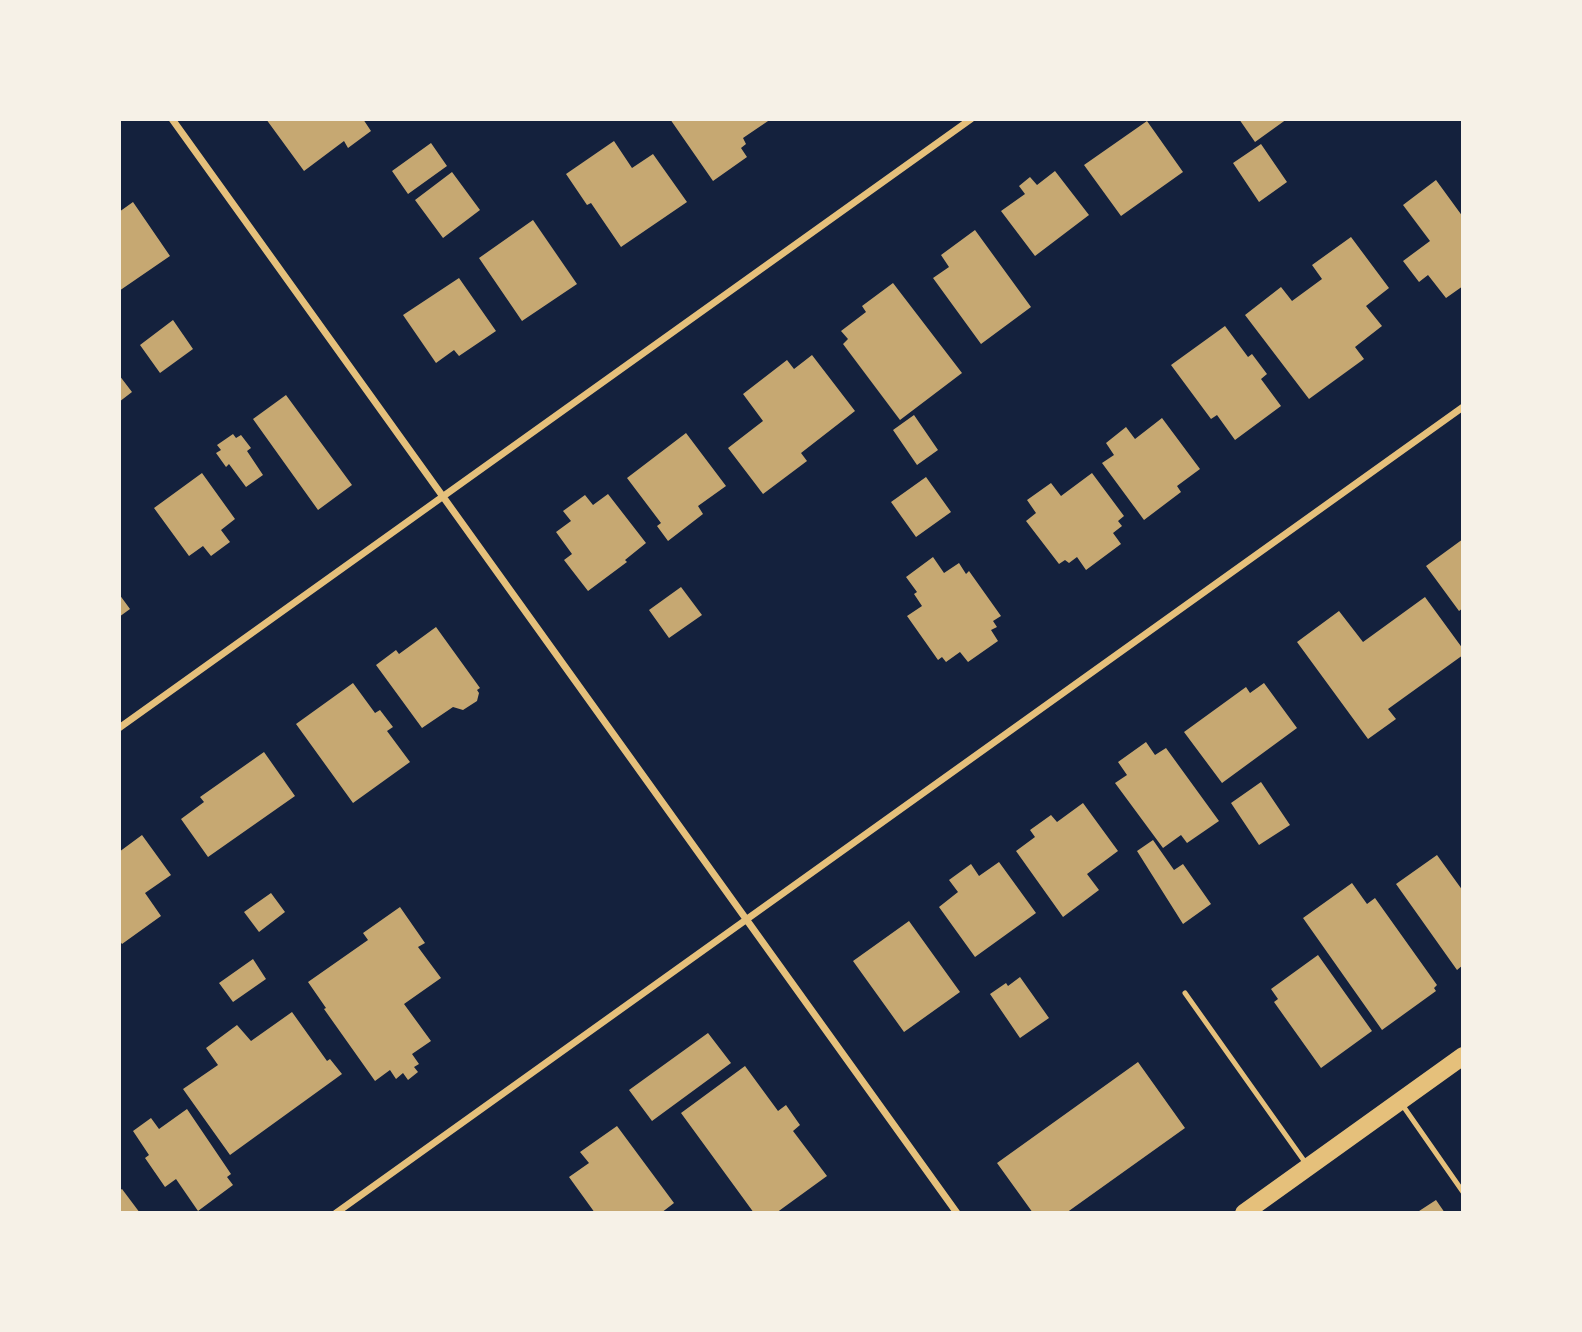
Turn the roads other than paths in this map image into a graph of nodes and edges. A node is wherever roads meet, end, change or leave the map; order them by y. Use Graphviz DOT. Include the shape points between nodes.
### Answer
graph roads {
  1 [pos="172,119"];
  2 [pos="971,119"];
  3 [pos="1463,407"];
  4 [pos="443,496"];
  5 [pos="119,728"];
  6 [pos="747,918"];
  7 [pos="1185,993"];
  8 [pos="1463,1056"];
  9 [pos="1400,1101"];
  10 [pos="1309,1167"];
  11 [pos="1463,1192"];
  12 [pos="1249,1212"];
  13 [pos="336,1213"];
  14 [pos="957,1213"];
  1 -- 4 [label="street"];
  2 -- 4 [label="street"];
  3 -- 6 [label="street"];
  4 -- 5 [label="street"];
  4 -- 6 [label="street"];
  6 -- 13 [label="street"];
  6 -- 14 [label="street"];
  7 -- 10 [label="lane"];
  8 -- 9 [label="main road"];
  9 -- 10 [label="main road"];
  9 -- 11 [label="lane"];
  10 -- 12 [label="main road"];
}
